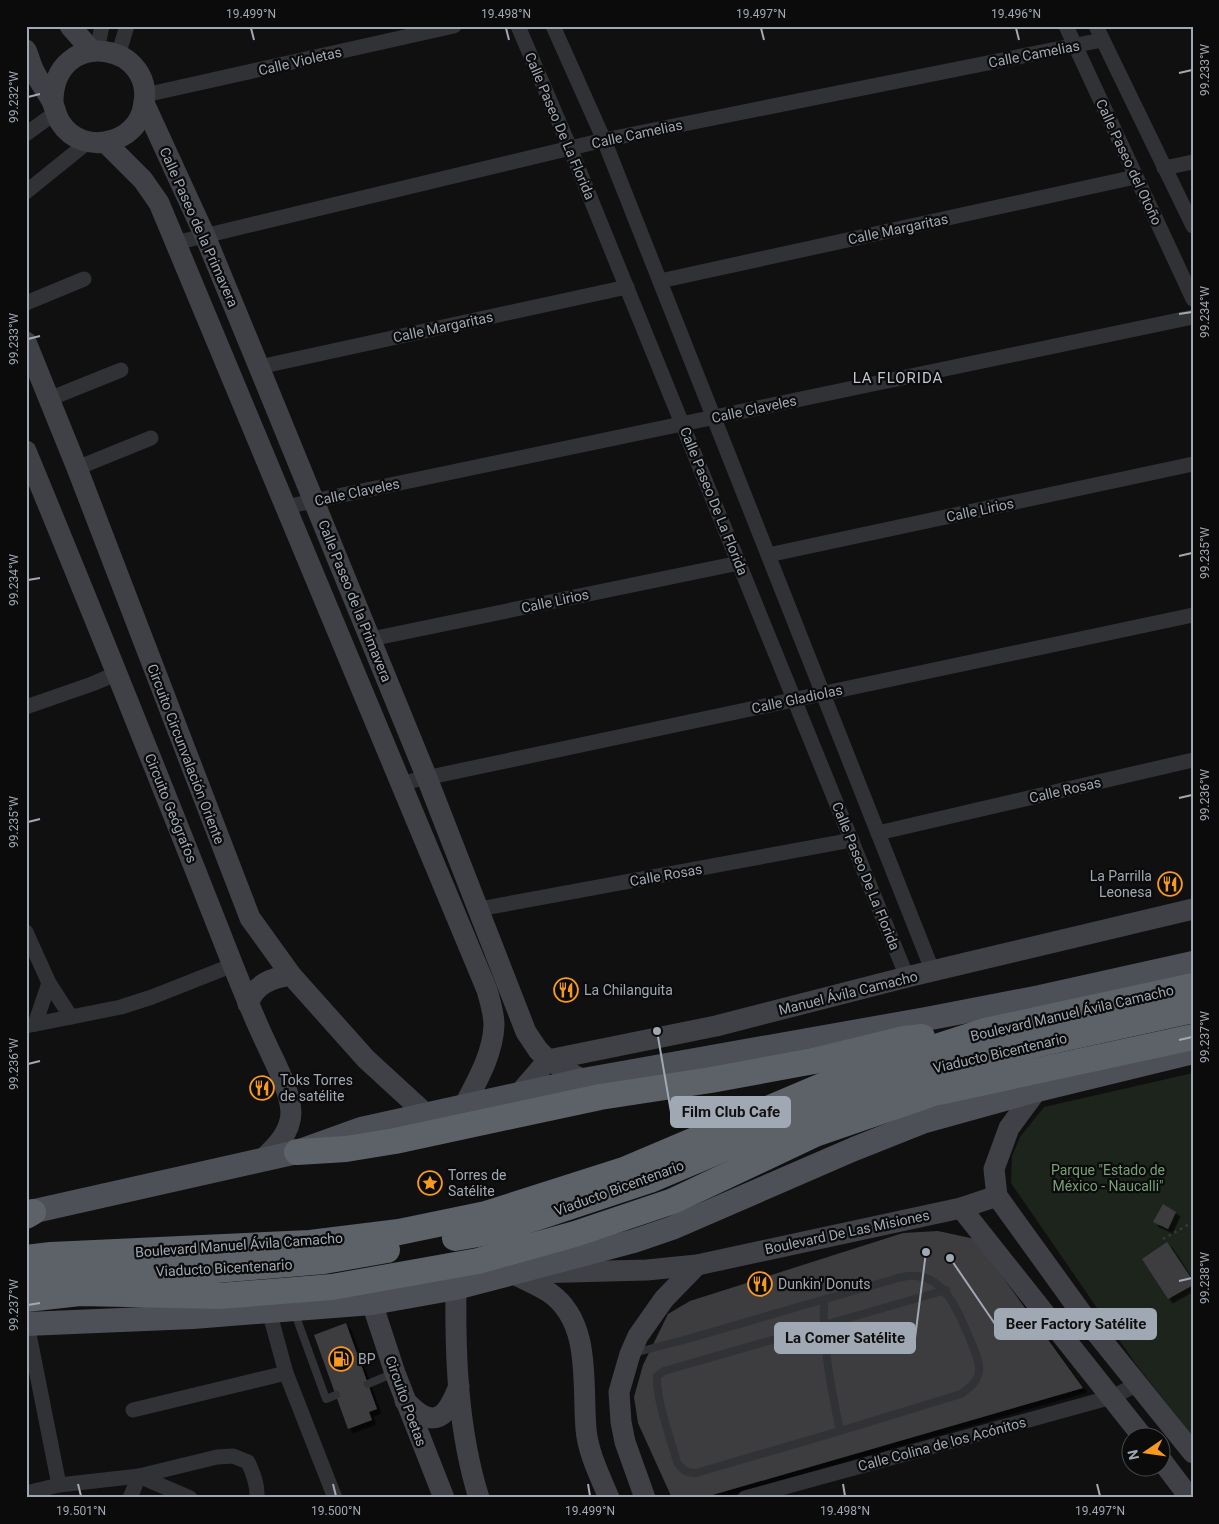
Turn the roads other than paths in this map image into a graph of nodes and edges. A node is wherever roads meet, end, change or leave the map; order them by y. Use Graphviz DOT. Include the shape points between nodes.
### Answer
graph roads {
  1 [pos="70,26"];
  2 [pos="102,26"];
  3 [pos="127,26"];
  4 [pos="454,26"];
  5 [pos="518,26"];
  6 [pos="553,26"];
  7 [pos="1066,26"];
  8 [pos="1096,26"];
  9 [pos="1102,40"];
  10 [pos="1076,46"];
  11 [pos="26,50"];
  12 [pos="94,50"];
  13 [pos="118,55"];
  14 [pos="145,99"];
  15 [pos="54,108"];
  16 [pos="26,134"];
  17 [pos="604,140"];
  18 [pos="97,142"];
  19 [pos="570,148"];
  20 [pos="1193,162"];
  21 [pos="1164,168"];
  22 [pos="1136,177"];
  23 [pos="26,192"];
  24 [pos="1193,226"];
  25 [pos="205,236"];
  26 [pos="175,243"];
  27 [pos="84,279"];
  28 [pos="660,281"];
  29 [pos="627,287"];
  30 [pos="1193,299"];
  31 [pos="26,303"];
  32 [pos="1193,317"];
  33 [pos="26,342"];
  34 [pos="260,367"];
  35 [pos="121,370"];
  36 [pos="49,399"];
  37 [pos="714,417"];
  38 [pos="683,424"];
  39 [pos="151,438"];
  40 [pos="26,450"];
  41 [pos="1193,464"];
  42 [pos="77,468"];
  43 [pos="314,501"];
  44 [pos="285,507"];
  45 [pos="768,555"];
  46 [pos="739,563"];
  47 [pos="1193,615"];
  48 [pos="371,639"];
  49 [pos="118,673"];
  50 [pos="823,694"];
  51 [pos="795,700"];
  52 [pos="26,707"];
  53 [pos="1193,760"];
  54 [pos="427,778"];
  55 [pos="402,783"];
  56 [pos="878,833"];
  57 [pos="852,840"];
  58 [pos="479,909"];
  59 [pos="1193,909"];
  60 [pos="250,918"];
  61 [pos="26,932"];
  62 [pos="221,933"];
  63 [pos="1193,962"];
  64 [pos="233,965"];
  65 [pos="933,972"];
  66 [pos="291,975"];
  67 [pos="907,977"];
  68 [pos="49,983"];
  69 [pos="1193,986"];
  70 [pos="248,1004"];
  71 [pos="1193,1010"];
  72 [pos="71,1017"];
  73 [pos="31,1025"];
  74 [pos="984,1031"];
  75 [pos="1193,1037"];
  76 [pos="1193,1052"];
  77 [pos="548,1060"];
  78 [pos="583,1080"];
  79 [pos="1037,1090"];
  80 [pos="518,1095"];
  81 [pos="464,1106"];
  82 [pos="427,1115"];
  83 [pos="297,1152"];
  84 [pos="262,1160"];
  85 [pos="997,1196"];
  86 [pos="961,1208"];
  87 [pos="29,1214"];
  88 [pos="26,1258"];
  89 [pos="697,1265"];
  90 [pos="514,1274"];
  91 [pos="26,1278"];
  92 [pos="456,1288"];
  93 [pos="946,1290"];
  94 [pos="824,1300"];
  95 [pos="372,1303"];
  96 [pos="293,1309"];
  97 [pos="269,1311"];
  98 [pos="27,1315"];
  99 [pos="823,1325"];
  100 [pos="630,1354"];
  101 [pos="286,1373"];
  102 [pos="395,1373"];
  103 [pos="368,1384"];
  104 [pos="1138,1384"];
  105 [pos="459,1385"];
  106 [pos="619,1392"];
  107 [pos="336,1395"];
  108 [pos="585,1395"];
  109 [pos="1112,1397"];
  110 [pos="405,1400"];
  111 [pos="133,1410"];
  112 [pos="1134,1426"];
  113 [pos="840,1431"];
  114 [pos="1193,1453"];
  115 [pos="1172,1474"];
  116 [pos="139,1476"];
  117 [pos="59,1485"];
  118 [pos="83,1490"];
  119 [pos="26,1493"];
  120 [pos="130,1498"];
  121 [pos="190,1498"];
  122 [pos="257,1498"];
  123 [pos="335,1498"];
  124 [pos="444,1498"];
  125 [pos="479,1498"];
  126 [pos="609,1498"];
  127 [pos="645,1498"];
  128 [pos="745,1498"];
  129 [pos="1190,1498"];
  1 -- 12 [label="street"];
  2 -- 12 [label="street"];
  3 -- 13 [label="street"];
  4 -- 14 [label="street, Calle Violetas"];
  5 -- 19 [label="street, Calle Paseo De La Florida"];
  6 -- 17 [label="street, Calle Paseo De La Florida"];
  7 -- 10 [label="street, Calle Paseo del Otoño"];
  8 -- 9 [label="street, Calle Paseo del Otoño"];
  9 -- 10 [label="street, Calle Camelias"];
  9 -- 21 [label="street, Calle Paseo del Otoño"];
  10 -- 17 [label="street, Calle Camelias"];
  10 -- 22 [label="street, Calle Paseo del Otoño"];
  11 -- 15 [label="street"];
  12 -- 13 [label="street"];
  12 -- 15 [label="street" via="73,58 59,73 54,82"];
  13 -- 14 [label="street" via="137,71"];
  14 -- 18 [label="street" via="132,130 120,138"];
  14 -- 25 [label="street, Calle Paseo de la Primavera"];
  15 -- 16 [label="street"];
  15 -- 18 [label="street" via="68,132 77,138"];
  17 -- 19 [label="street, Calle Camelias"];
  17 -- 28 [label="street, Calle Paseo De La Florida"];
  18 -- 23 [label="street"];
  18 -- 26 [label="street, Calle Paseo de la Primavera" via="143,180 159,203"];
  19 -- 25 [label="street, Calle Camelias"];
  19 -- 29 [label="street, Calle Paseo De La Florida"];
  20 -- 21 [label="street"];
  21 -- 24 [label="street, Calle Paseo del Otoño"];
  22 -- 28 [label="street, Calle Margaritas"];
  22 -- 30 [label="street, Calle Paseo del Otoño"];
  25 -- 26 [label="street, Calle Camelias"];
  25 -- 34 [label="street, Calle Paseo de la Primavera"];
  26 -- 44 [label="street, Calle Paseo de la Primavera"];
  27 -- 31 [label="street"];
  28 -- 37 [label="street, Calle Paseo De La Florida"];
  29 -- 34 [label="street, Calle Margaritas"];
  29 -- 38 [label="street, Calle Paseo De La Florida"];
  32 -- 37 [label="street, Calle Claveles"];
  33 -- 36 [label="street, Circuito Circunvalación Oriente"];
  34 -- 43 [label="street, Calle Paseo de la Primavera"];
  35 -- 36 [label="street"];
  36 -- 42 [label="street, Circuito Circunvalación Oriente"];
  37 -- 38 [label="street, Calle Claveles"];
  37 -- 45 [label="street, Calle Paseo De La Florida"];
  38 -- 43 [label="street, Calle Claveles"];
  38 -- 46 [label="street, Calle Paseo De La Florida"];
  39 -- 42 [label="street"];
  40 -- 49 [label="street, Circuito Geógrafos"];
  41 -- 45 [label="street, Calle Lirios"];
  42 -- 60 [label="street, Circuito Circunvalación Oriente"];
  43 -- 44 [label="street, Calle Claveles"];
  43 -- 48 [label="street, Calle Paseo de la Primavera"];
  44 -- 55 [label="street, Calle Paseo de la Primavera"];
  45 -- 50 [label="street, Calle Paseo De La Florida"];
  46 -- 48 [label="street, Calle Lirios"];
  46 -- 51 [label="street, Calle Paseo De La Florida"];
  47 -- 50 [label="street, Calle Gladiolas"];
  48 -- 54 [label="street, Calle Paseo de la Primavera"];
  49 -- 52 [label="street"];
  49 -- 62 [label="street, Circuito Geógrafos"];
  50 -- 51 [label="street, Calle Gladiolas"];
  50 -- 56 [label="street, Calle Paseo De La Florida"];
  51 -- 54 [label="street, Calle Gladiolas"];
  51 -- 57 [label="street, Calle Paseo De La Florida"];
  53 -- 56 [label="street, Calle Rosas"];
  54 -- 55 [label="street, Calle Gladiolas"];
  54 -- 58 [label="street, Calle Paseo de la Primavera"];
  55 -- 81 [label="street, Calle Paseo de la Primavera" via="492,1006 494,1025 490,1048"];
  56 -- 65 [label="street, Calle Paseo De La Florida"];
  57 -- 58 [label="street, Calle Rosas"];
  57 -- 67 [label="street, Calle Paseo De La Florida"];
  58 -- 77 [label="street, Calle Paseo de la Primavera" via="526,1032"];
  59 -- 65 [label="street, Manuel Ávila Camacho"];
  60 -- 62 [label="street" via="238,931"];
  60 -- 66 [label="street, Circuito Circunvalación Oriente"];
  61 -- 68 [label="street"];
  62 -- 64 [label="street, Circuito Geógrafos"];
  63 -- 78 [label="main road, Boulevard Manuel Ávila Camacho" via="1021,1001"];
  64 -- 70 [label="street, Circuito Geógrafos"];
  64 -- 72 [label="street" via="152,998"];
  65 -- 67 [label="street, Manuel Ávila Camacho"];
  66 -- 70 [label="street" via="262,984"];
  66 -- 82 [label="street, Circuito Circunvalación Oriente" via="366,1058"];
  67 -- 77 [label="street, Manuel Ávila Camacho" via="716,1026"];
  68 -- 72 [label="street"];
  68 -- 73 [label="street"];
  69 -- 74 [label="highway, Boulevard Manuel Ávila Camacho"];
  70 -- 84 [label="street, Circuito Geógrafos" via="289,1098 291,1112 286,1132 276,1148"];
  71 -- 91 [label="highway, Viaducto Bicentenario" via="913,1074 806,1114 650,1180 496,1231 324,1261 204,1271"];
  72 -- 73 [label="street"];
  74 -- 83 [label="highway" via="904,1039 814,1061 600,1097 395,1141"];
  74 -- 88 [label="highway, Boulevard Manuel Ávila Camacho" via="843,1077 624,1170 486,1214 399,1232 310,1243"];
  75 -- 98 [label="highway" via="934,1093 815,1134 673,1201 575,1234 478,1261 332,1287 220,1296 80,1293"];
  76 -- 79 [label="main road"];
  77 -- 78 [label="street, Calle Paseo de la Primavera"];
  77 -- 80 [label="street"];
  78 -- 80 [label="main road, Boulevard Manuel Ávila Camacho"];
  79 -- 85 [label="street" via="1009,1128 994,1169"];
  79 -- 90 [label="main road" via="922,1122 672,1228"];
  80 -- 81 [label="main road, Boulevard Manuel Ávila Camacho"];
  81 -- 82 [label="main road, Boulevard Manuel Ávila Camacho"];
  82 -- 83 [label="main road, Boulevard Manuel Ávila Camacho" via="361,1129"];
  83 -- 84 [label="main road, Boulevard Manuel Ávila Camacho"];
  84 -- 87 [label="main road, Boulevard Manuel Ávila Camacho"];
  85 -- 86 [label="street, Boulevard De Las Misiones"];
  85 -- 104 [label="street" via="1093,1329"];
  86 -- 89 [label="street, Boulevard De Las Misiones"];
  86 -- 109 [label="street"];
  89 -- 90 [label="street, Boulevard De Las Misiones" via="647,1270"];
  89 -- 100 [label="street" via="664,1299 638,1336"];
  90 -- 92 [label="main road"];
  90 -- 108 [label="street" via="550,1293 572,1320 580,1342"];
  92 -- 95 [label="main road"];
  92 -- 105 [label="street" via="455,1340"];
  93 -- 94 [label="lane" via="925,1277 913,1276"];
  93 -- 99 [label="lane"];
  93 -- 113 [label="lane" via="976,1353 979,1370 974,1384 961,1394"];
  94 -- 99 [label="lane"];
  94 -- 100 [label="lane"];
  95 -- 96 [label="main road"];
  95 -- 102 [label="street, Circuito Poetas"];
  96 -- 97 [label="main road"];
  96 -- 107 [label="lane" via="326,1399"];
  97 -- 98 [label="main road" via="193,1317"];
  97 -- 101 [label="street"];
  98 -- 117 [label="street"];
  99 -- 113 [label="lane"];
  99 -- 113 [label="lane" via="664,1371 657,1376 657,1384 676,1462 688,1473"];
  100 -- 106 [label="street"];
  101 -- 111 [label="street"];
  101 -- 123 [label="street"];
  102 -- 103 [label="lane"];
  102 -- 110 [label="street, Circuito Poetas"];
  104 -- 109 [label="street, Calle Colina de los Acónitos"];
  104 -- 114 [label="street"];
  105 -- 110 [label="street" via="449,1410 432,1418 424,1416"];
  105 -- 125 [label="street" via="467,1451"];
  106 -- 108 [label="street"];
  106 -- 127 [label="street" via="625,1442"];
  108 -- 126 [label="street" via="589,1447"];
  109 -- 112 [label="street"];
  109 -- 128 [label="street, Calle Colina de los Acónitos"];
  110 -- 124 [label="street, Circuito Poetas"];
  115 -- 129 [label="street"];
  116 -- 118 [label="street"];
  116 -- 120 [label="street"];
  116 -- 121 [label="street"];
  116 -- 122 [label="street" via="233,1456 248,1462 258,1490"];
  117 -- 118 [label="street"];
  117 -- 119 [label="street"];
}
